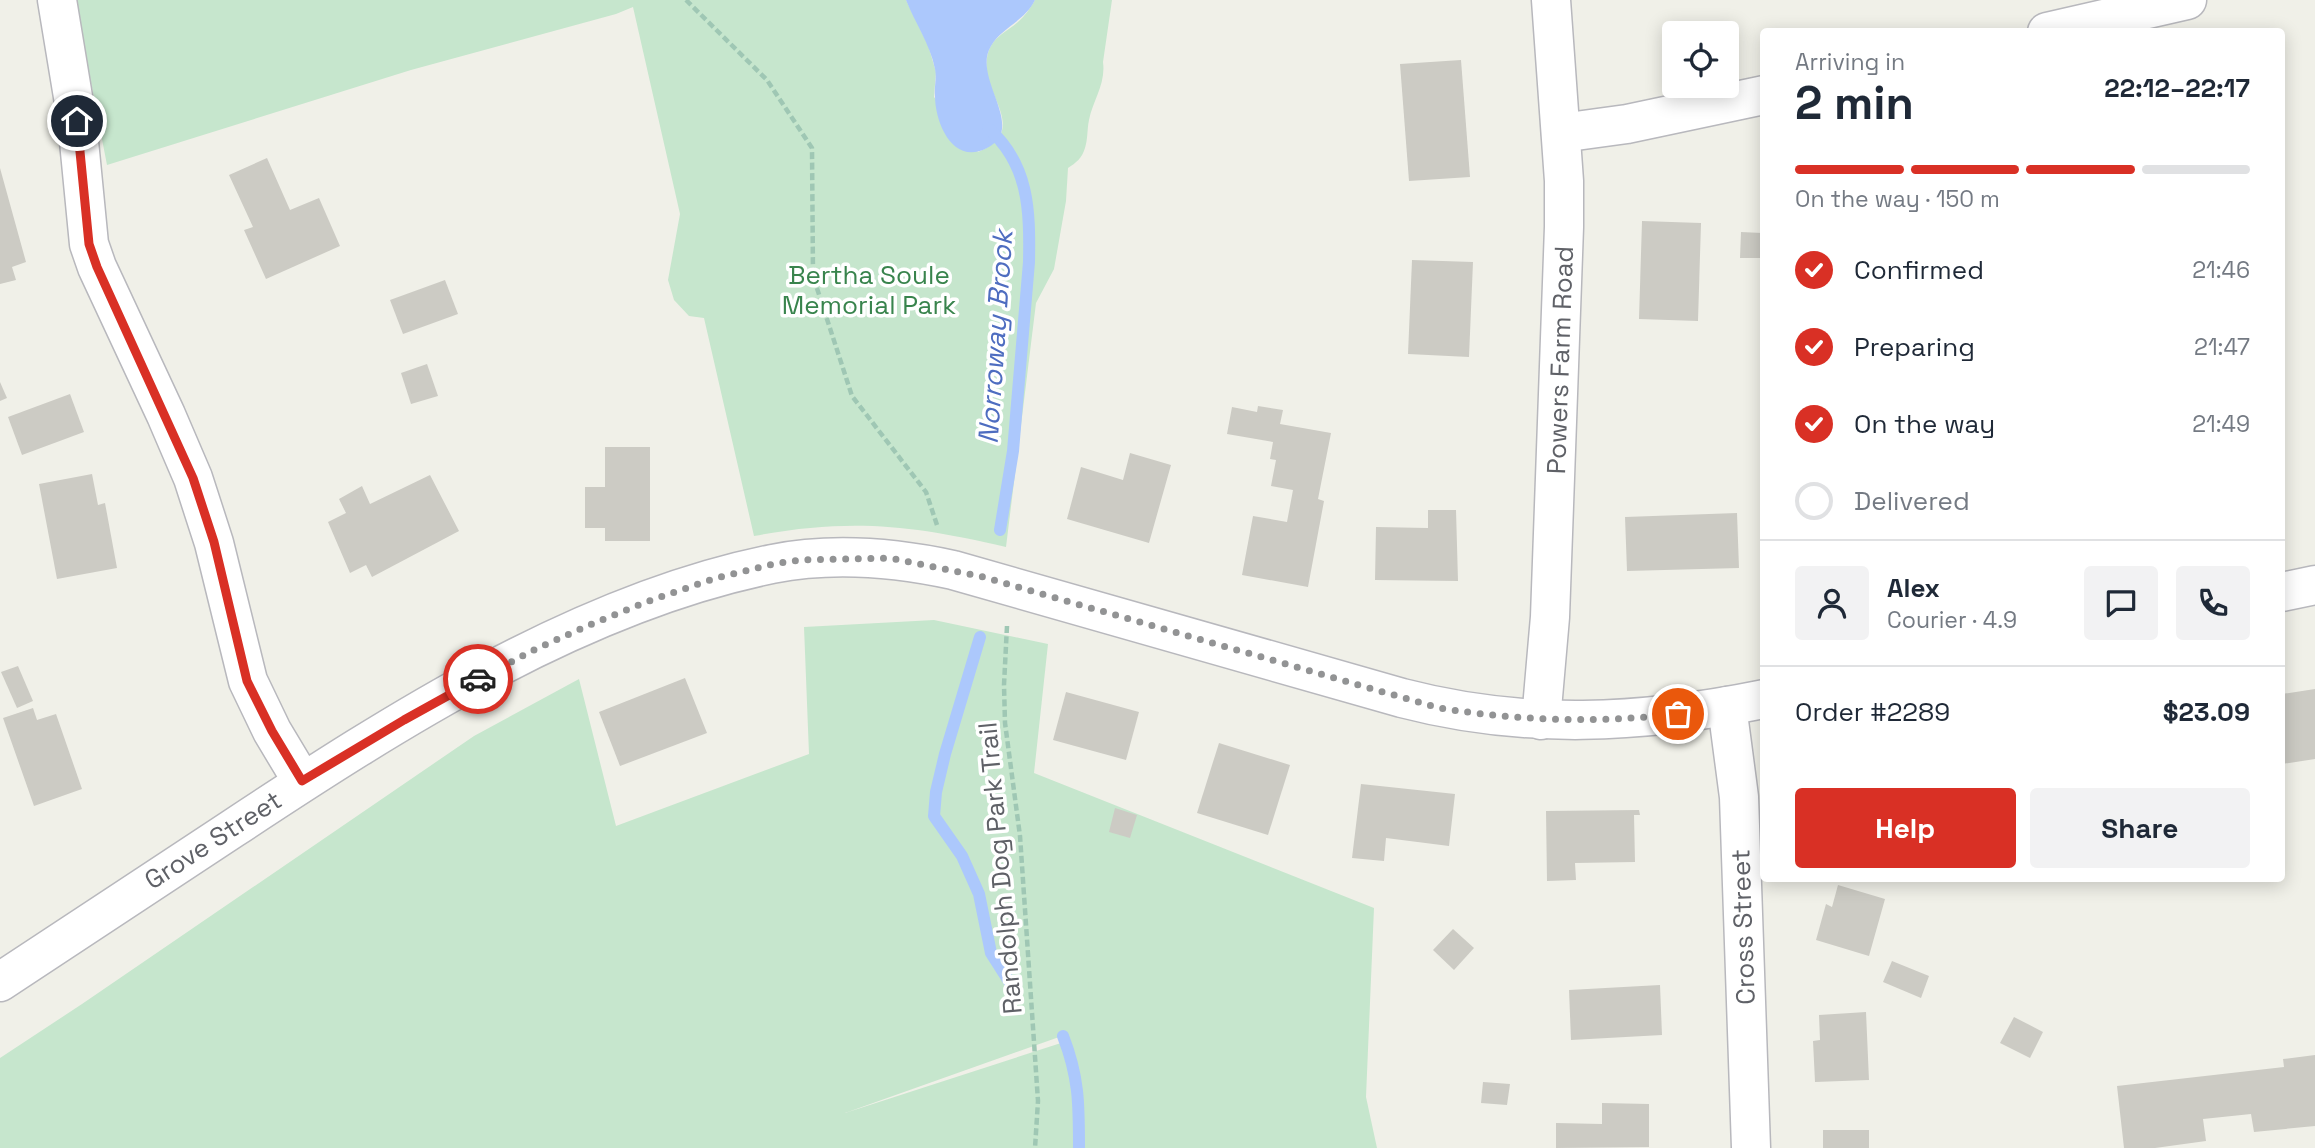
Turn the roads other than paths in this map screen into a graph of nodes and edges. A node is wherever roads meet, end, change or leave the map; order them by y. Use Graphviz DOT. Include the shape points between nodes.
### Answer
graph roads {
  1 [pos="57,0"];
  2 [pos="1550,0"];
  3 [pos="2187,0"];
  4 [pos="2064,28"];
  5 [pos="1760,96"];
  6 [pos="1561,133"];
  7 [pos="2315,585"];
  8 [pos="2285,591"];
  9 [pos="1760,700"];
  10 [pos="1727,706"];
  11 [pos="1541,720"];
  12 [pos="302,781"];
  13 [pos="0,982"];
  14 [pos="1751,1148"];
  1 -- 12 [label="street" via="77,121 89,244 193,478 214,542 247,681"];
  2 -- 6 [label="street, Powers Farm Road"];
  3 -- 4 [label="street"];
  5 -- 6 [label="street"];
  6 -- 11 [label="street, Powers Farm Road" via="1564,227 1550,617"];
  7 -- 8 [label="street"];
  9 -- 10 [label="street, Grove Street"];
  10 -- 11 [label="street, Grove Street" via="1622,720"];
  10 -- 14 [label="street, Cross Street" via="1739,797"];
  11 -- 12 [label="street, Grove Street" via="1439,708 1010,585 933,566 860,557 782,563 716,578 612,615 447,695"];
  12 -- 13 [label="street, Grove Street"];
}
